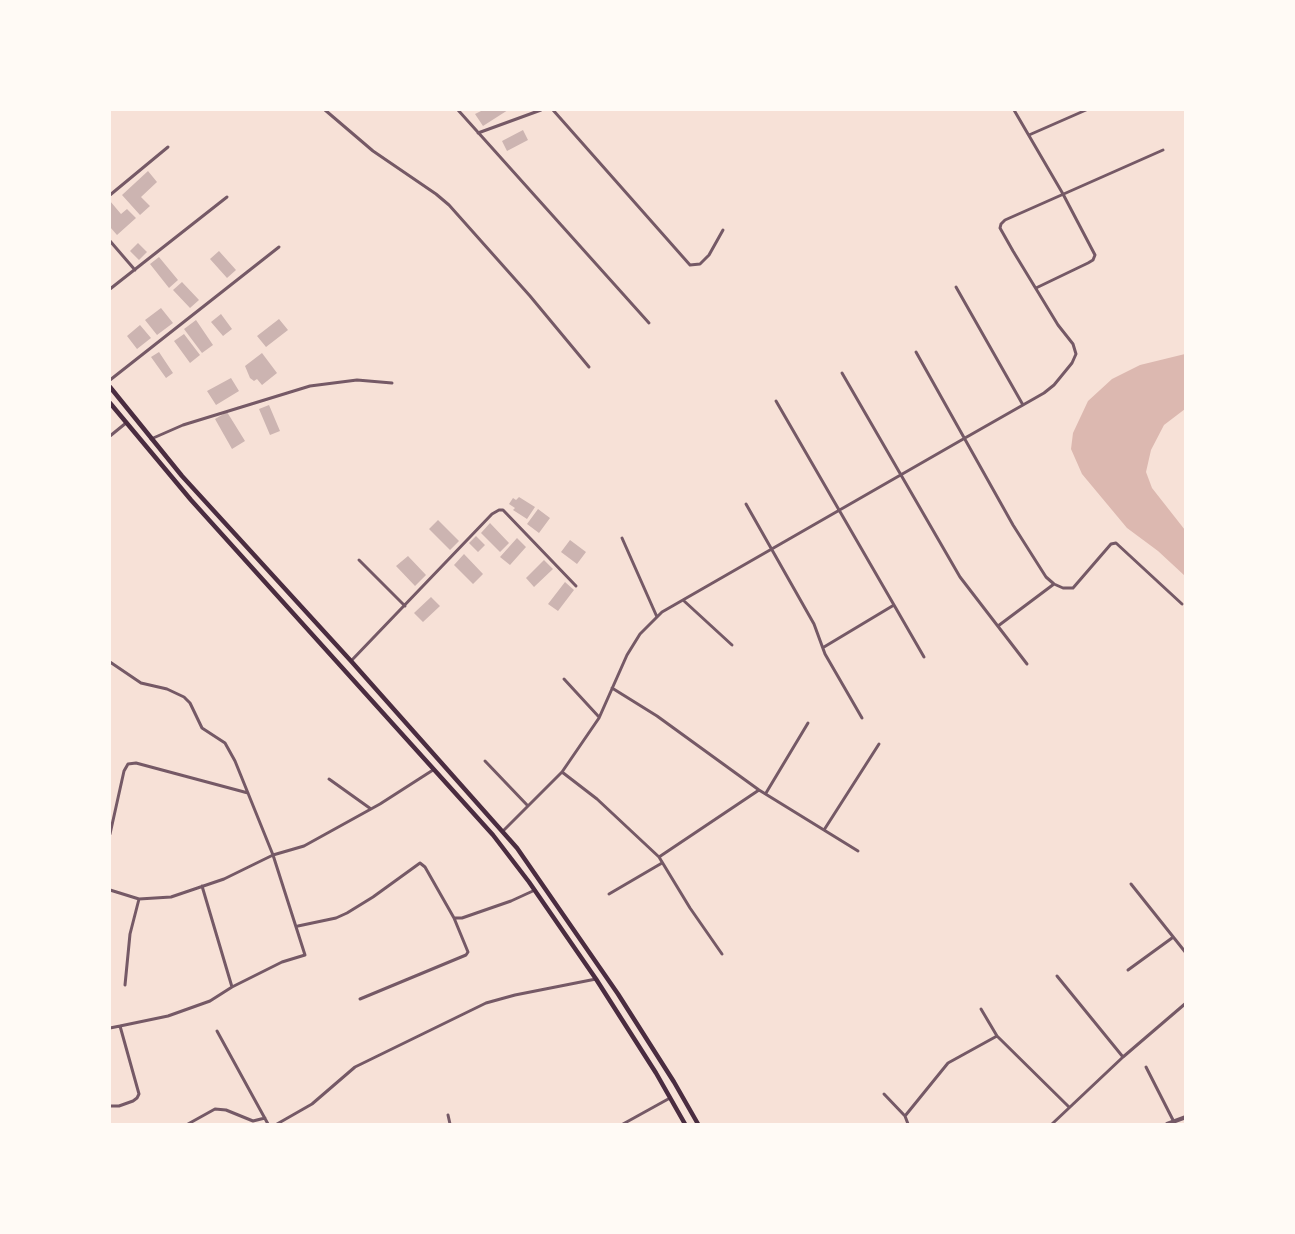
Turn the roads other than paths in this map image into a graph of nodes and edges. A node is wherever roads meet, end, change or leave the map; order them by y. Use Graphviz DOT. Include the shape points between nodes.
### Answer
graph roads {
  1 [pos="325,110"];
  2 [pos="458,110"];
  3 [pos="541,110"];
  4 [pos="553,110"];
  5 [pos="1014,110"];
  6 [pos="1086,110"];
  7 [pos="478,132"];
  8 [pos="1029,135"];
  9 [pos="168,147"];
  10 [pos="1163,150"];
  11 [pos="1063,194"];
  12 [pos="110,195"];
  13 [pos="227,197"];
  14 [pos="723,230"];
  15 [pos="110,241"];
  16 [pos="279,247"];
  17 [pos="135,270"];
  18 [pos="956,287"];
  19 [pos="1036,288"];
  20 [pos="110,289"];
  21 [pos="648,324"];
  22 [pos="916,352"];
  23 [pos="589,367"];
  24 [pos="842,373"];
  25 [pos="110,380"];
  26 [pos="392,383"];
  27 [pos="110,387"];
  28 [pos="776,401"];
  29 [pos="110,404"];
  30 [pos="1023,405"];
  31 [pos="126,423"];
  32 [pos="110,436"];
  33 [pos="965,438"];
  34 [pos="151,439"];
  35 [pos="903,474"];
  36 [pos="746,504"];
  37 [pos="840,510"];
  38 [pos="622,538"];
  39 [pos="771,549"];
  40 [pos="359,560"];
  41 [pos="1054,584"];
  42 [pos="576,586"];
  43 [pos="683,600"];
  44 [pos="1182,604"];
  45 [pos="894,605"];
  46 [pos="405,606"];
  47 [pos="657,617"];
  48 [pos="998,626"];
  49 [pos="329,637"];
  50 [pos="320,645"];
  51 [pos="732,645"];
  52 [pos="824,647"];
  53 [pos="924,657"];
  54 [pos="351,661"];
  55 [pos="110,662"];
  56 [pos="1027,664"];
  57 [pos="564,679"];
  58 [pos="612,688"];
  59 [pos="599,718"];
  60 [pos="862,718"];
  61 [pos="808,723"];
  62 [pos="879,744"];
  63 [pos="485,761"];
  64 [pos="434,770"];
  65 [pos="562,772"];
  66 [pos="329,779"];
  67 [pos="759,790"];
  68 [pos="248,793"];
  69 [pos="766,793"];
  70 [pos="528,806"];
  71 [pos="371,809"];
  72 [pos="824,830"];
  73 [pos="503,831"];
  74 [pos="110,834"];
  75 [pos="858,851"];
  76 [pos="273,855"];
  77 [pos="659,857"];
  78 [pos="662,863"];
  79 [pos="1131,884"];
  80 [pos="202,886"];
  81 [pos="110,890"];
  82 [pos="535,890"];
  83 [pos="609,894"];
  84 [pos="139,899"];
  85 [pos="454,918"];
  86 [pos="297,927"];
  87 [pos="1173,938"];
  88 [pos="1185,953"];
  89 [pos="722,954"];
  90 [pos="1128,970"];
  91 [pos="1057,976"];
  92 [pos="596,980"];
  93 [pos="125,984"];
  94 [pos="232,987"];
  95 [pos="360,999"];
  96 [pos="1185,1003"];
  97 [pos="981,1009"];
  98 [pos="120,1026"];
  99 [pos="110,1028"];
  100 [pos="217,1031"];
  101 [pos="998,1036"];
  102 [pos="1122,1057"];
  103 [pos="1146,1067"];
  104 [pos="884,1094"];
  105 [pos="670,1098"];
  106 [pos="110,1106"];
  107 [pos="1069,1107"];
  108 [pos="448,1115"];
  109 [pos="905,1116"];
  110 [pos="265,1118"];
  111 [pos="1185,1118"];
  112 [pos="1174,1122"];
  113 [pos="188,1125"];
  114 [pos="268,1125"];
  115 [pos="277,1125"];
  116 [pos="450,1125"];
  117 [pos="623,1125"];
  118 [pos="685,1125"];
  119 [pos="698,1125"];
  120 [pos="908,1125"];
  121 [pos="1052,1125"];
  122 [pos="1167,1125"];
  1 -- 23 [label="street" via="373,151 449,205"];
  2 -- 7 [label="street"];
  3 -- 7 [label="street"];
  4 -- 14 [label="street" via="690,265 700,264 709,255"];
  5 -- 8 [label="street"];
  6 -- 8 [label="street"];
  7 -- 21 [label="street"];
  8 -- 11 [label="street"];
  9 -- 12 [label="street"];
  10 -- 11 [label="street"];
  11 -- 19 [label="street" via="1095,258"];
  11 -- 19 [label="street" via="1005,220 1000,228"];
  13 -- 17 [label="street"];
  15 -- 17 [label="street"];
  16 -- 25 [label="street"];
  17 -- 20 [label="street"];
  18 -- 30 [label="street"];
  19 -- 30 [label="street" via="1076,354 1054,385"];
  22 -- 33 [label="street"];
  24 -- 35 [label="street"];
  26 -- 34 [label="street" via="357,380 310,386 183,425"];
  27 -- 34 [label="main road"];
  28 -- 37 [label="street"];
  29 -- 31 [label="main road"];
  30 -- 33 [label="street"];
  31 -- 32 [label="street"];
  31 -- 50 [label="main road"];
  33 -- 35 [label="street"];
  33 -- 41 [label="street" via="1013,525"];
  34 -- 49 [label="main road"];
  35 -- 37 [label="street"];
  35 -- 48 [label="street" via="960,577"];
  36 -- 39 [label="street"];
  37 -- 39 [label="street"];
  37 -- 45 [label="street"];
  38 -- 47 [label="street"];
  39 -- 43 [label="street"];
  39 -- 52 [label="street"];
  40 -- 46 [label="street"];
  41 -- 44 [label="street" via="1073,588 1116,543"];
  41 -- 48 [label="street"];
  42 -- 46 [label="street" via="499,510"];
  43 -- 47 [label="street"];
  43 -- 51 [label="street"];
  45 -- 52 [label="street"];
  45 -- 53 [label="street"];
  46 -- 54 [label="street"];
  47 -- 58 [label="street" via="635,641"];
  48 -- 56 [label="street"];
  49 -- 50 [label="main road"];
  49 -- 54 [label="main road"];
  50 -- 64 [label="main road"];
  52 -- 60 [label="street"];
  54 -- 73 [label="main road"];
  55 -- 68 [label="street" via="141,683 184,697 202,728 225,742"];
  57 -- 59 [label="street"];
  58 -- 59 [label="street"];
  58 -- 67 [label="street"];
  59 -- 65 [label="street"];
  61 -- 69 [label="street"];
  62 -- 72 [label="street"];
  63 -- 70 [label="street"];
  64 -- 71 [label="street"];
  64 -- 82 [label="main road" via="493,835"];
  65 -- 70 [label="street"];
  65 -- 77 [label="street"];
  66 -- 71 [label="street"];
  67 -- 69 [label="street"];
  67 -- 77 [label="street"];
  68 -- 74 [label="street" via="128,764"];
  68 -- 76 [label="street"];
  69 -- 72 [label="street"];
  70 -- 73 [label="street"];
  71 -- 76 [label="street" via="304,846"];
  72 -- 75 [label="street"];
  73 -- 119 [label="main road" via="618,994"];
  76 -- 80 [label="street"];
  76 -- 86 [label="street"];
  77 -- 78 [label="street"];
  78 -- 83 [label="street"];
  78 -- 89 [label="street"];
  79 -- 87 [label="street"];
  80 -- 84 [label="street" via="171,897"];
  80 -- 94 [label="street"];
  81 -- 84 [label="street"];
  82 -- 85 [label="street"];
  82 -- 92 [label="main road"];
  84 -- 93 [label="street" via="130,934"];
  85 -- 86 [label="street" via="420,863 347,913"];
  85 -- 95 [label="street" via="466,955"];
  86 -- 94 [label="street" via="305,955"];
  87 -- 88 [label="street"];
  87 -- 90 [label="street"];
  91 -- 102 [label="street"];
  92 -- 105 [label="main road"];
  92 -- 115 [label="street" via="486,1003 355,1066 312,1104"];
  94 -- 98 [label="street" via="168,1016"];
  96 -- 102 [label="street"];
  97 -- 101 [label="street"];
  98 -- 99 [label="street"];
  98 -- 106 [label="street" via="140,1094 133,1101"];
  100 -- 110 [label="street"];
  101 -- 107 [label="street"];
  101 -- 109 [label="street" via="948,1063"];
  102 -- 107 [label="street"];
  103 -- 112 [label="street"];
  104 -- 109 [label="street"];
  105 -- 117 [label="street"];
  105 -- 118 [label="main road"];
  107 -- 121 [label="street"];
  108 -- 116 [label="street"];
  109 -- 120 [label="street"];
  110 -- 113 [label="street" via="253,1121 215,1109"];
  110 -- 114 [label="street"];
  111 -- 112 [label="street"];
  112 -- 122 [label="street"];
}
